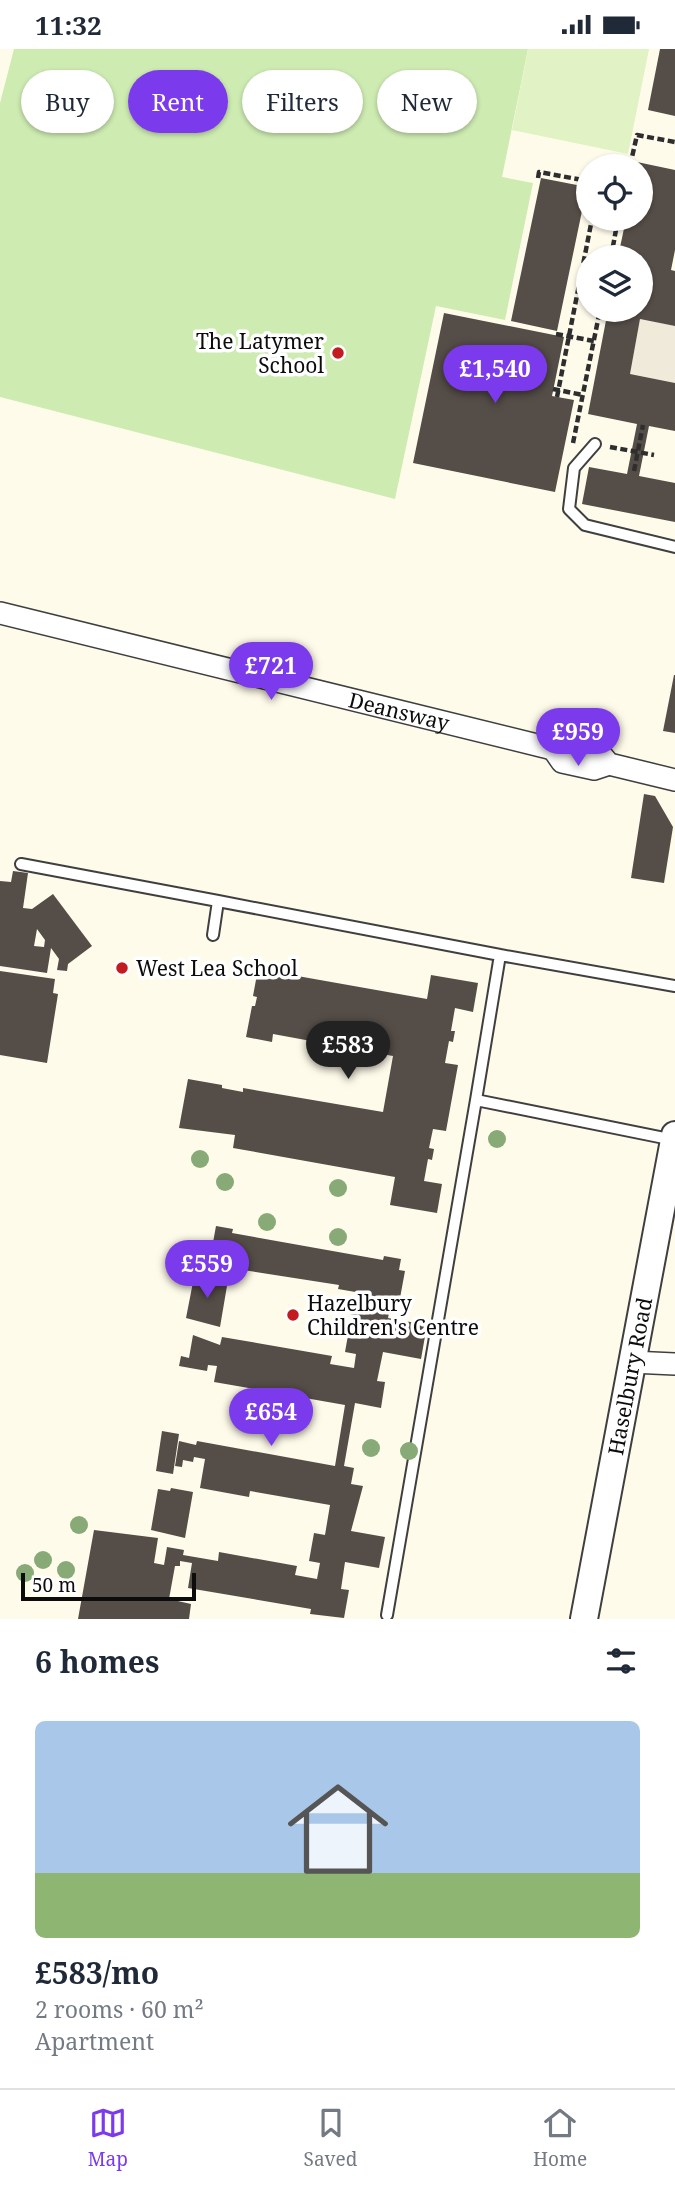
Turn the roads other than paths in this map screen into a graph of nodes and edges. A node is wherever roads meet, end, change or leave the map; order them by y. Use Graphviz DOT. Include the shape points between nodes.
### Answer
graph roads {
  1 [pos="595,444"];
  2 [pos="675,547"];
  3 [pos="0,613"];
  4 [pos="675,780"];
  5 [pos="21,864"];
  6 [pos="218,901"];
  7 [pos="212,935"];
  8 [pos="500,955"];
  9 [pos="675,986"];
  10 [pos="476,1100"];
  11 [pos="675,1137"];
  12 [pos="631,1362"];
  13 [pos="675,1364"];
  14 [pos="387,1615"];
  15 [pos="584,1619"];
  1 -- 2 [label="lane" via="574,468 569,509 585,524"];
  3 -- 4 [label="street, Deansway" via="553,749 562,762 594,769 609,764"];
  5 -- 6 [label="lane"];
  6 -- 7 [label="lane"];
  6 -- 8 [label="lane"];
  8 -- 9 [label="lane"];
  8 -- 10 [label="lane"];
  10 -- 11 [label="lane"];
  10 -- 14 [label="lane"];
  11 -- 12 [label="street, Haselbury Road"];
  12 -- 13 [label="street"];
  12 -- 15 [label="street, Haselbury Road"];
}
